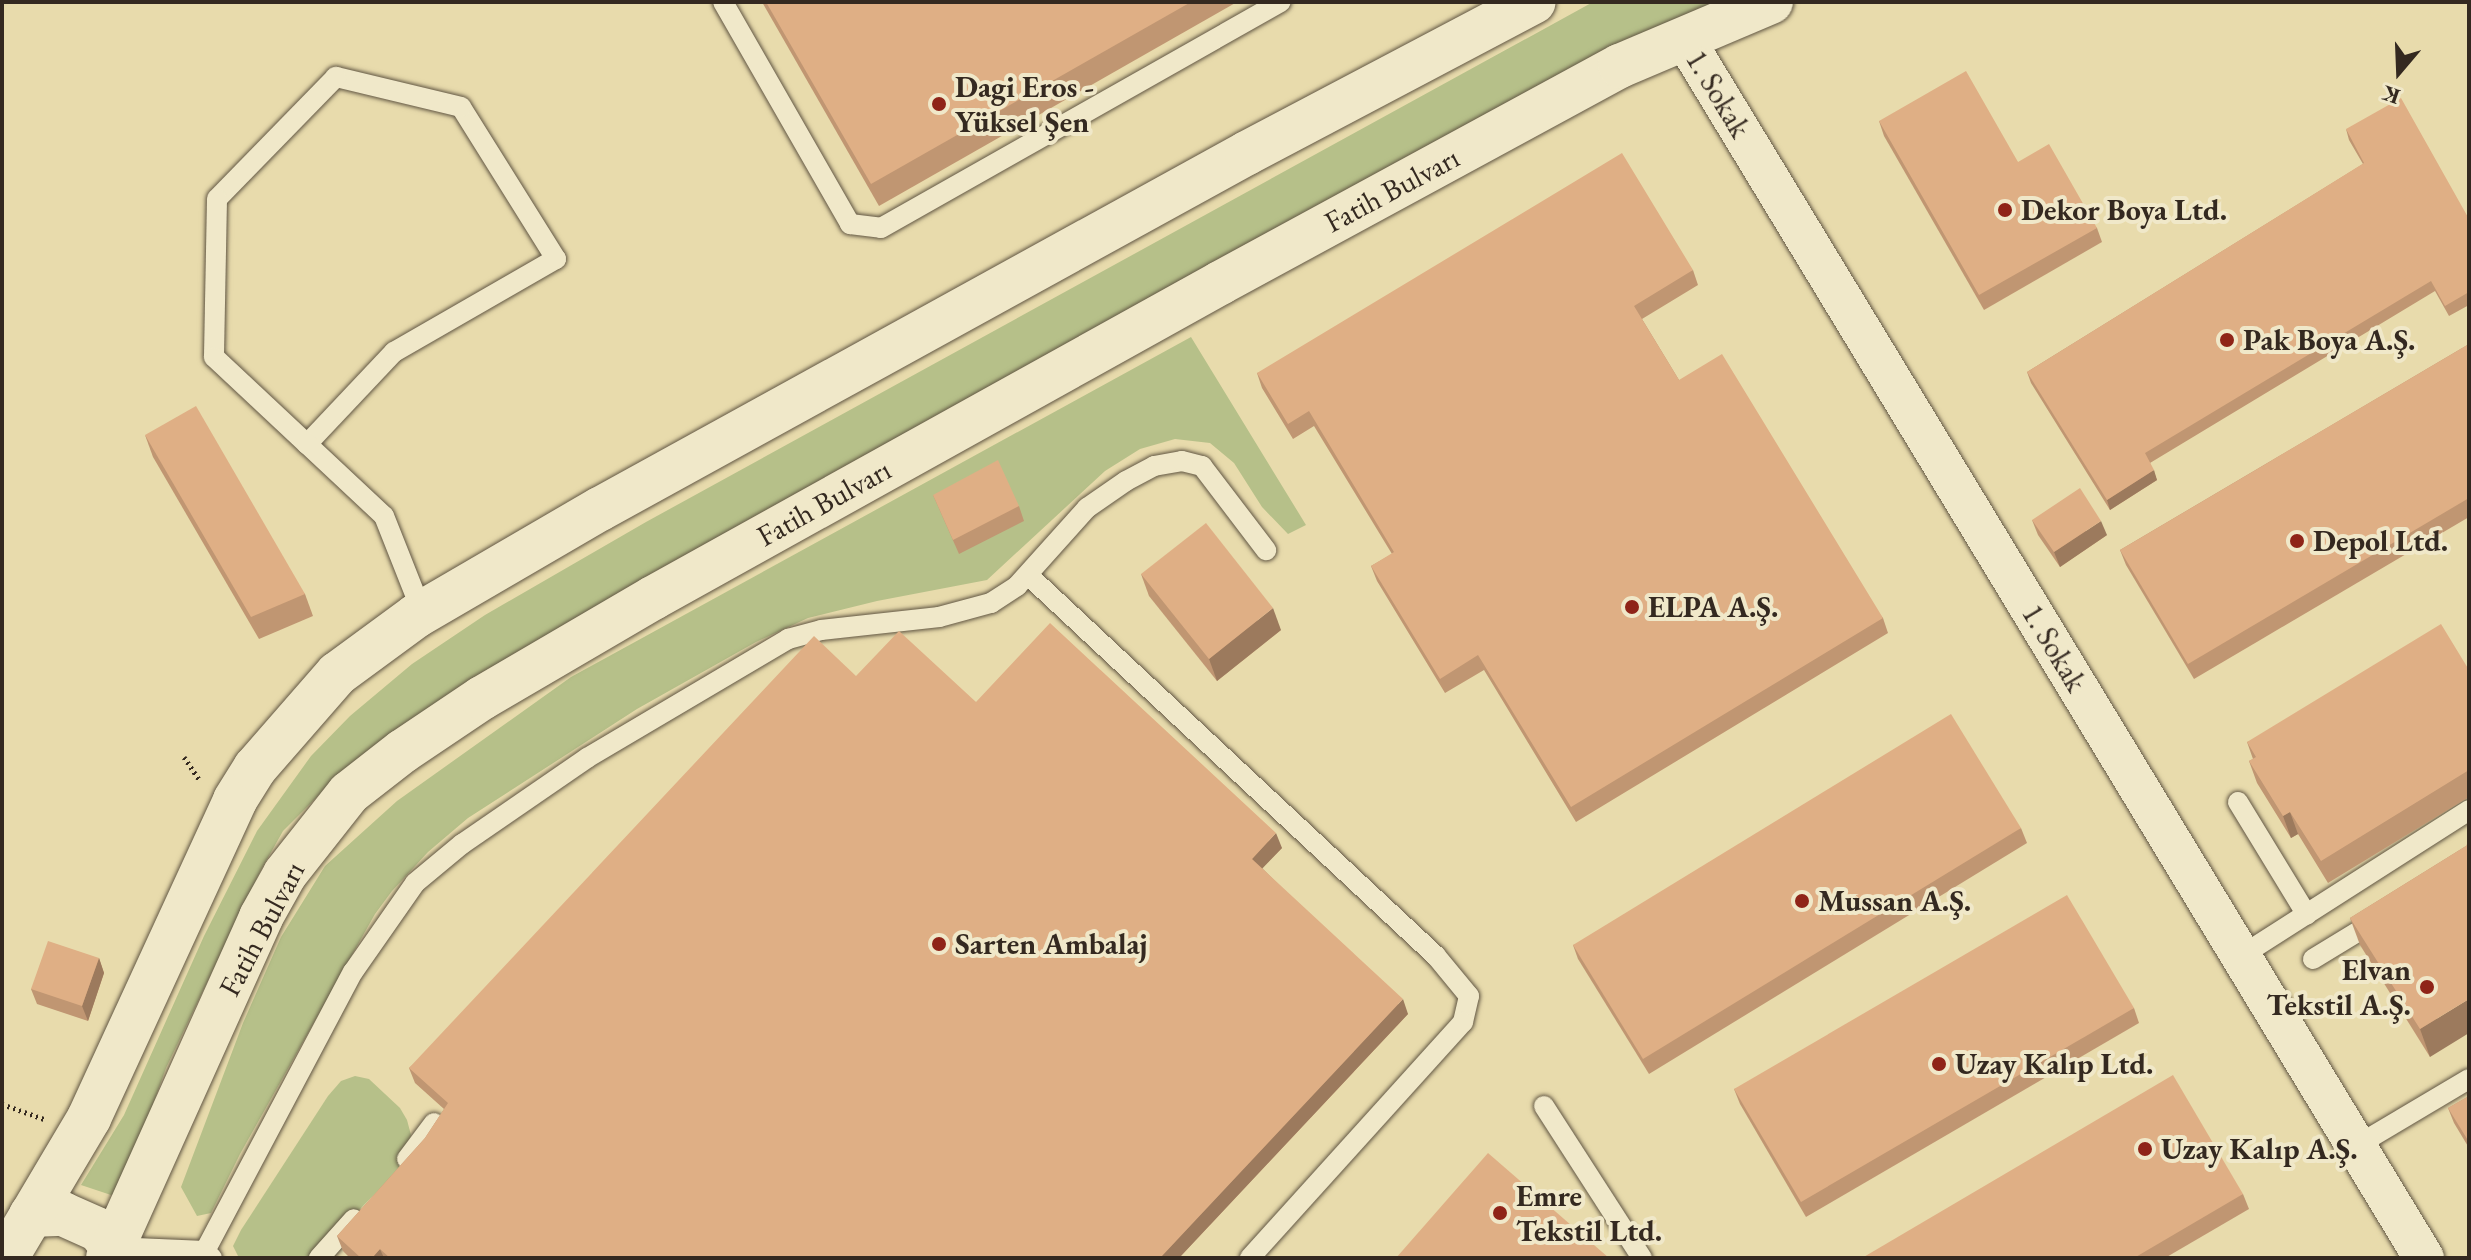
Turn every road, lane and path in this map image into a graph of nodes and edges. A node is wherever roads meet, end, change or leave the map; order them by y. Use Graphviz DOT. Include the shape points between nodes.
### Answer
graph roads {
  1 [pos="723,2"];
  2 [pos="1280,2"];
  3 [pos="1534,2"];
  4 [pos="1771,2"];
  5 [pos="1488,11"];
  6 [pos="1684,38"];
  7 [pos="307,444"];
  8 [pos="1266,550"];
  9 [pos="1028,575"];
  10 [pos="422,612"];
  11 [pos="2238,802"];
  12 [pos="2469,810"];
  13 [pos="2391,911"];
  14 [pos="2307,915"];
  15 [pos="2241,956"];
  16 [pos="2313,959"];
  17 [pos="2469,1079"];
  18 [pos="2,1104"];
  19 [pos="1544,1106"];
  20 [pos="434,1123"];
  21 [pos="58,1138"];
  22 [pos="2356,1146"];
  23 [pos="390,1178"];
  24 [pos="370,1201"];
  25 [pos="16,1208"];
  26 [pos="110,1252"];
  27 [pos="208,1255"];
  28 [pos="6,1258"];
  29 [pos="319,1258"];
  30 [pos="1250,1258"];
  31 [pos="1642,1258"];
  32 [pos="2424,1258"];
  1 -- 2 [label="lane" via="850,224 881,228"];
  3 -- 5 [label="main road"];
  4 -- 6 [label="main road, Fatih Bulvarı"];
  5 -- 10 [label="main road"];
  6 -- 15 [label="street, 1. Sokak"];
  6 -- 26 [label="main road, Fatih Bulvarı" via="1620,66 1234,275 708,567 482,698 403,751 349,793 285,874"];
  7 -- 7 [label="lane" via="214,357 217,199 336,77 461,107 556,259 394,352"];
  7 -- 10 [label="lane" via="384,516"];
  8 -- 9 [label="lane" via="1202,466 1182,461 1154,466 1087,508"];
  9 -- 27 [label="lane" via="991,603 939,617 821,630 788,639 587,758 462,844 415,883 353,972"];
  9 -- 30 [label="lane" via="1436,956 1469,996 1463,1022"];
  10 -- 21 [label="main road" via="337,674 255,768 218,831 109,1076"];
  11 -- 14 [label="lane"];
  12 -- 14 [label="lane"];
  13 -- 16 [label="lane"];
  14 -- 15 [label="lane"];
  15 -- 22 [label="street, 1. Sokak"];
  17 -- 22 [label="lane"];
  18 -- 21 [label="path"];
  19 -- 31 [label="lane"];
  20 -- 23 [label="lane"];
  21 -- 25 [label="main road"];
  22 -- 32 [label="street, 1. Sokak"];
  24 -- 29 [label="lane"];
  25 -- 26 [label="main road" via="63,1214 99,1230"];
  25 -- 28 [label="main road"];
  26 -- 27 [label="lane"];
}
